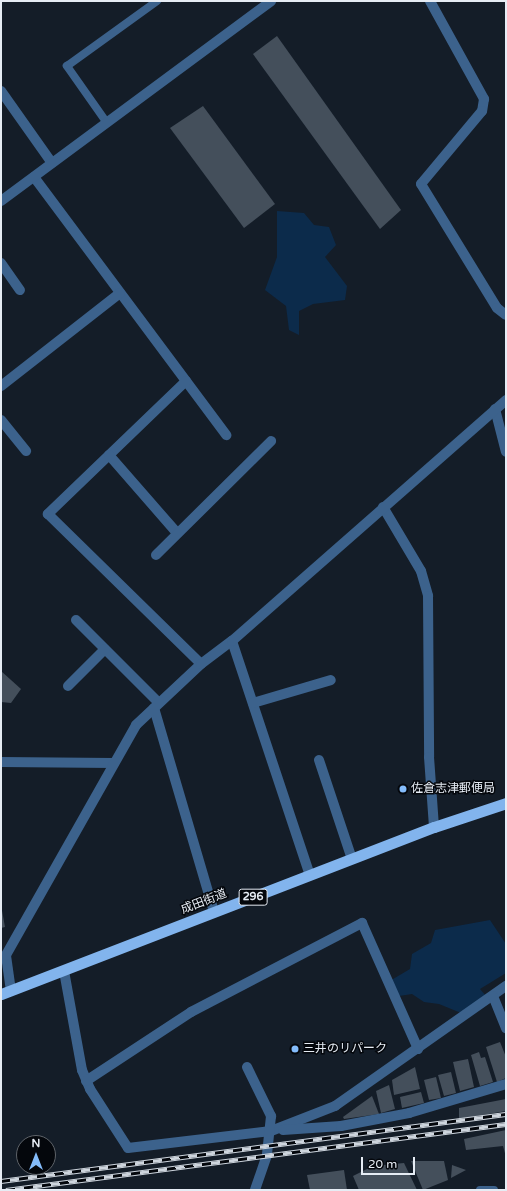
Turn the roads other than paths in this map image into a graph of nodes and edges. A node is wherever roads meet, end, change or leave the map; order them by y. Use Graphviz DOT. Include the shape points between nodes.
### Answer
graph roads {
  1 [pos="157,1"];
  2 [pos="271,1"];
  3 [pos="430,1"];
  4 [pos="1,91"];
  5 [pos="107,123"];
  6 [pos="52,163"];
  7 [pos="34,177"];
  8 [pos="1,201"];
  9 [pos="1,263"];
  10 [pos="20,290"];
  11 [pos="120,293"];
  12 [pos="506,315"];
  13 [pos="186,381"];
  14 [pos="1,386"];
  15 [pos="506,400"];
  16 [pos="495,409"];
  17 [pos="1,420"];
  18 [pos="226,435"];
  19 [pos="272,441"];
  20 [pos="26,451"];
  21 [pos="506,452"];
  22 [pos="108,456"];
  23 [pos="383,507"];
  24 [pos="177,533"];
  25 [pos="156,555"];
  26 [pos="76,620"];
  27 [pos="232,640"];
  28 [pos="105,649"];
  29 [pos="201,664"];
  30 [pos="331,680"];
  31 [pos="68,686"];
  32 [pos="253,703"];
  33 [pos="156,706"];
  34 [pos="319,760"];
  35 [pos="1,762"];
  36 [pos="114,763"];
  37 [pos="506,803"];
  38 [pos="434,827"];
  39 [pos="352,859"];
  40 [pos="310,875"];
  41 [pos="214,912"];
  42 [pos="64,971"];
  43 [pos="506,986"];
  44 [pos="6,993"];
  45 [pos="493,996"];
  46 [pos="506,1028"];
  47 [pos="418,1048"];
  48 [pos="247,1067"];
  49 [pos="86,1081"];
  50 [pos="506,1084"];
  51 [pos="271,1131"];
  52 [pos="255,1190"];
  53 [pos="480,1190"];
  54 [pos="494,1190"];
  1 -- 5 [label="lane" via="67,66"];
  2 -- 5 [label="street"];
  3 -- 12 [label="street" via="484,99 482,111 421,184 498,308"];
  4 -- 6 [label="street"];
  5 -- 6 [label="street"];
  6 -- 7 [label="street"];
  7 -- 8 [label="street"];
  7 -- 11 [label="street"];
  9 -- 10 [label="street"];
  11 -- 13 [label="street"];
  11 -- 14 [label="street"];
  13 -- 18 [label="street"];
  13 -- 22 [label="street"];
  15 -- 16 [label="street"];
  16 -- 21 [label="street"];
  16 -- 23 [label="street"];
  17 -- 20 [label="street"];
  19 -- 24 [label="street"];
  22 -- 24 [label="street"];
  22 -- 29 [label="street" via="48,514"];
  23 -- 27 [label="street"];
  23 -- 38 [label="street" via="421,571 428,596 429,757"];
  24 -- 25 [label="street"];
  26 -- 28 [label="street"];
  27 -- 29 [label="street"];
  27 -- 32 [label="street"];
  28 -- 31 [label="street"];
  28 -- 33 [label="street"];
  29 -- 33 [label="street"];
  30 -- 32 [label="street"];
  32 -- 40 [label="street"];
  33 -- 36 [label="street" via="136,725"];
  33 -- 41 [label="street"];
  34 -- 39 [label="street"];
  35 -- 36 [label="street"];
  36 -- 44 [label="street" via="6,955"];
  37 -- 38 [label="highway, 成田街道 / 296"];
  38 -- 39 [label="highway, 成田街道 / 296"];
  39 -- 40 [label="highway, 成田街道 / 296"];
  40 -- 41 [label="highway, 成田街道 / 296"];
  41 -- 42 [label="highway, 成田街道 / 296"];
  42 -- 44 [label="highway, 成田街道 / 296"];
  42 -- 49 [label="street"];
  43 -- 45 [label="street"];
  45 -- 46 [label="street"];
  45 -- 47 [label="street"];
  47 -- 49 [label="street" via="362,923 191,1012"];
  47 -- 51 [label="street" via="335,1106"];
  48 -- 51 [label="street" via="271,1116"];
  49 -- 51 [label="street" via="128,1148"];
  50 -- 51 [label="street" via="409,1113 341,1126"];
  51 -- 52 [label="street" via="264,1170"];
  53 -- 54 [label="lane"];
}
